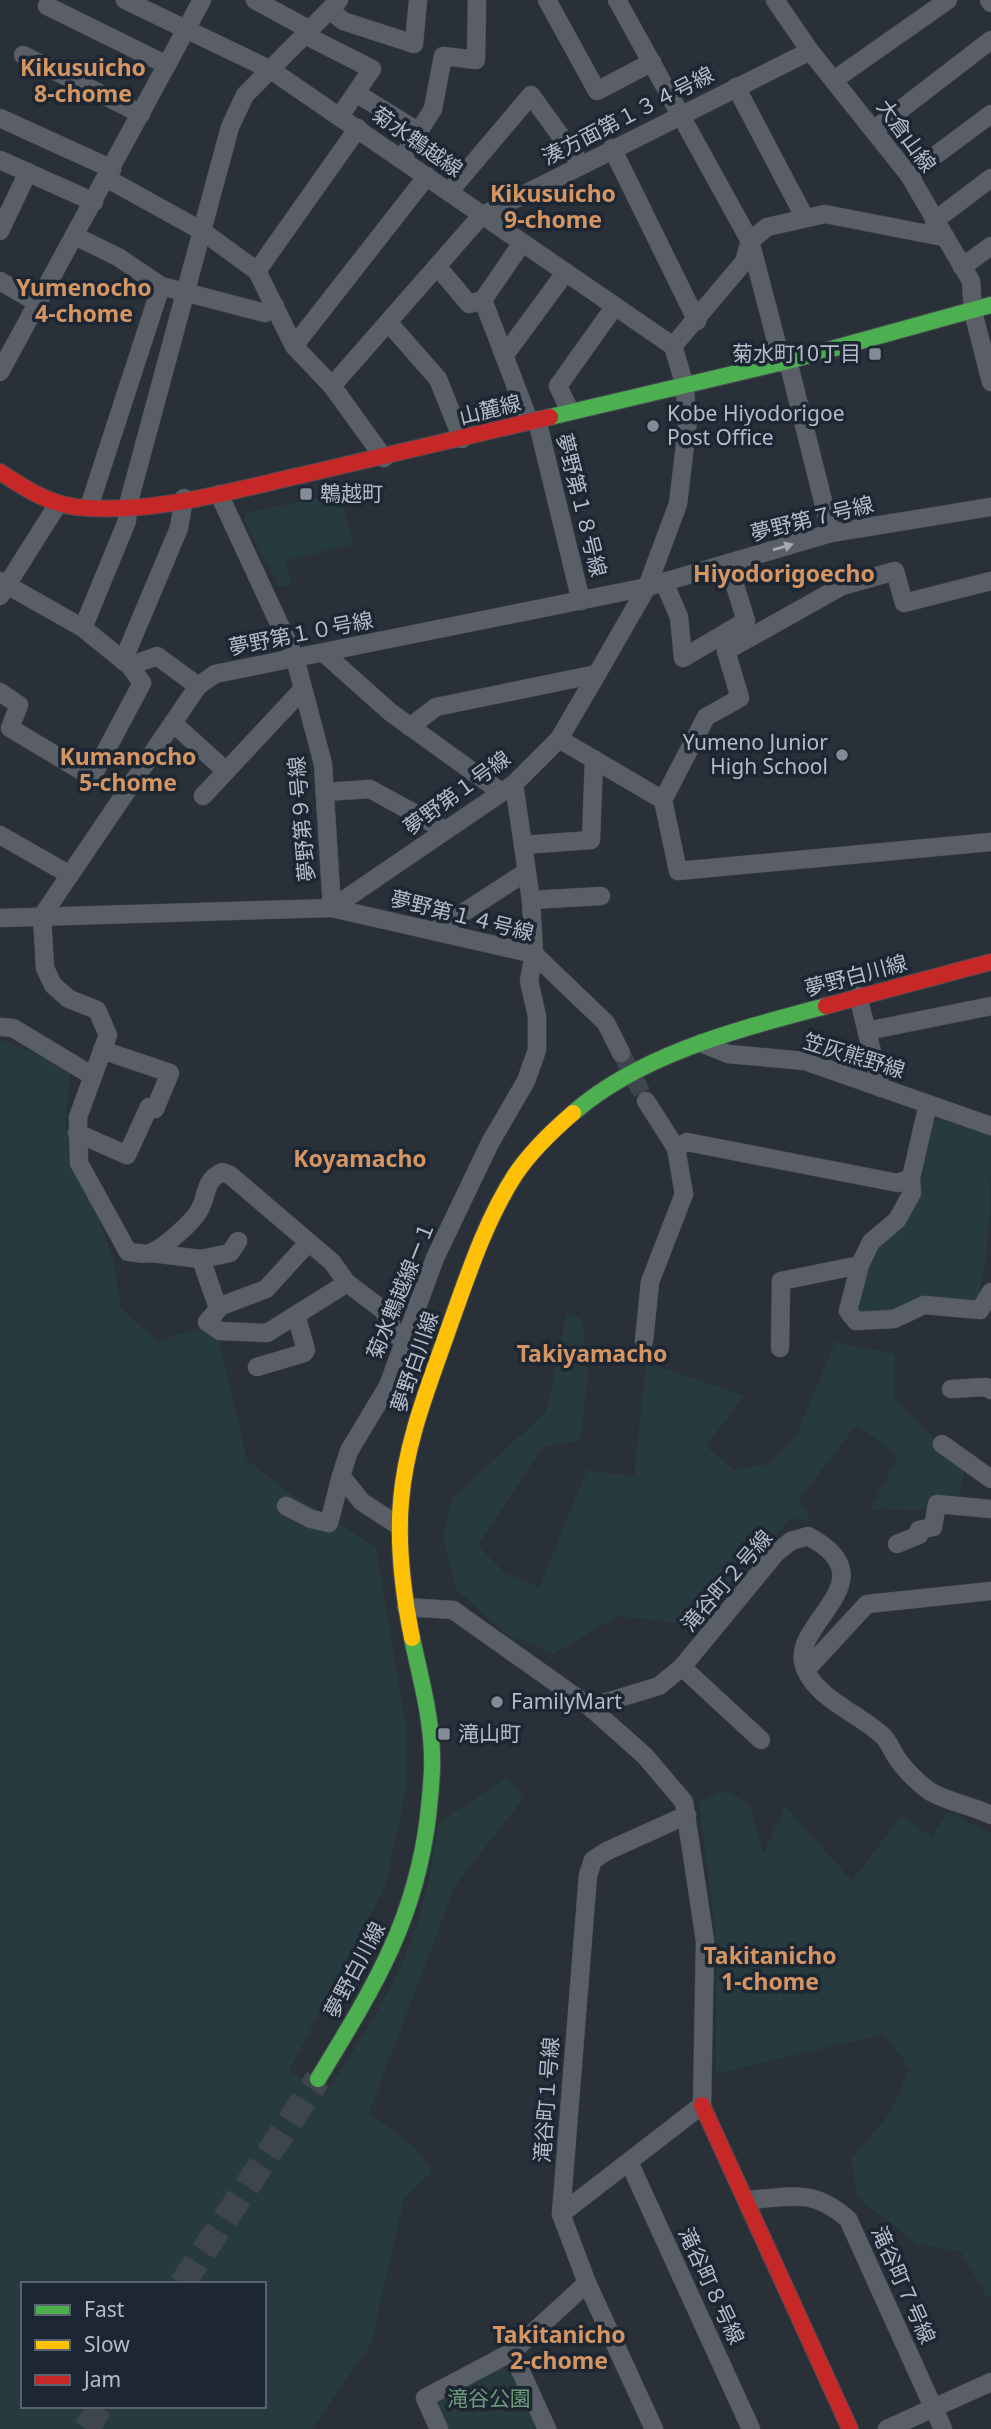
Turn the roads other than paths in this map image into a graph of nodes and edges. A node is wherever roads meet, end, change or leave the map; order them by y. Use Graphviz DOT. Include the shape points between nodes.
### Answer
graph roads {
  1 [pos="125,0"];
  2 [pos="202,0"];
  3 [pos="255,0"];
  4 [pos="418,0"];
  5 [pos="477,0"];
  6 [pos="547,0"];
  7 [pos="617,0"];
  8 [pos="775,0"];
  9 [pos="948,0"];
  10 [pos="334,5"];
  11 [pos="47,6"];
  12 [pos="186,30"];
  13 [pos="307,32"];
  14 [pos="991,40"];
  15 [pos="810,51"];
  16 [pos="23,55"];
  17 [pos="652,62"];
  18 [pos="167,65"];
  19 [pos="271,70"];
  20 [pos="834,80"];
  21 [pos="736,87"];
  22 [pos="356,93"];
  23 [pos="141,114"];
  24 [pos="991,114"];
  25 [pos="680,115"];
  26 [pos="340,116"];
  27 [pos="0,118"];
  28 [pos="358,128"];
  29 [pos="874,130"];
  30 [pos="419,132"];
  31 [pos="611,148"];
  32 [pos="402,158"];
  33 [pos="0,160"];
  34 [pos="581,164"];
  35 [pos="28,172"];
  36 [pos="110,174"];
  37 [pos="909,175"];
  38 [pos="427,176"];
  39 [pos="991,178"];
  40 [pos="449,192"];
  41 [pos="94,202"];
  42 [pos="481,216"];
  43 [pos="806,218"];
  44 [pos="934,221"];
  45 [pos="0,231"];
  46 [pos="202,231"];
  47 [pos="75,236"];
  48 [pos="943,237"];
  49 [pos="750,241"];
  50 [pos="522,243"];
  51 [pos="991,246"];
  52 [pos="437,266"];
  53 [pos="962,267"];
  54 [pos="257,271"];
  55 [pos="565,273"];
  56 [pos="0,281"];
  57 [pos="161,286"];
  58 [pos="185,294"];
  59 [pos="483,300"];
  60 [pos="38,303"];
  61 [pos="991,305"];
  62 [pos="275,306"];
  63 [pos="615,306"];
  64 [pos="973,312"];
  65 [pos="697,321"];
  66 [pos="388,322"];
  67 [pos="294,346"];
  68 [pos="673,346"];
  69 [pos="504,356"];
  70 [pos="785,362"];
  71 [pos="0,372"];
  72 [pos="991,382"];
  73 [pos="684,383"];
  74 [pos="332,386"];
  75 [pos="570,411"];
  76 [pos="533,421"];
  77 [pos="462,439"];
  78 [pos="384,458"];
  79 [pos="0,472"];
  80 [pos="219,494"];
  81 [pos="184,498"];
  82 [pos="58,504"];
  83 [pos="128,505"];
  84 [pos="89,507"];
  85 [pos="991,507"];
  86 [pos="831,533"];
  87 [pos="727,563"];
  88 [pos="991,582"];
  89 [pos="656,584"];
  90 [pos="2,587"];
  91 [pos="581,601"];
  92 [pos="83,628"];
  93 [pos="324,653"];
  94 [pos="295,658"];
  95 [pos="127,663"];
  96 [pos="597,674"];
  97 [pos="198,686"];
  98 [pos="302,690"];
  99 [pos="0,692"];
  100 [pos="173,723"];
  101 [pos="410,727"];
  102 [pos="559,739"];
  103 [pos="594,759"];
  104 [pos="226,771"];
  105 [pos="507,788"];
  106 [pos="325,792"];
  107 [pos="203,796"];
  108 [pos="663,800"];
  109 [pos="445,830"];
  110 [pos="0,835"];
  111 [pos="991,842"];
  112 [pos="523,845"];
  113 [pos="526,872"];
  114 [pos="70,875"];
  115 [pos="601,896"];
  116 [pos="531,900"];
  117 [pos="332,908"];
  118 [pos="42,916"];
  119 [pos="0,918"];
  120 [pos="435,931"];
  121 [pos="534,954"];
  122 [pos="991,962"];
  123 [pos="858,996"];
  124 [pos="991,1006"];
  125 [pos="0,1027"];
  126 [pos="867,1031"];
  127 [pos="701,1043"];
  128 [pos="102,1050"];
  129 [pos="621,1053"];
  130 [pos="91,1075"];
  131 [pos="881,1088"];
  132 [pos="646,1101"];
  133 [pos="928,1104"];
  134 [pos="991,1126"];
  135 [pos="77,1133"];
  136 [pos="676,1148"];
  137 [pos="911,1178"];
  138 [pos="238,1241"];
  139 [pos="308,1243"];
  140 [pos="150,1253"];
  141 [pos="201,1259"];
  142 [pos="859,1265"];
  143 [pos="348,1283"];
  144 [pos="991,1292"];
  145 [pos="218,1308"];
  146 [pos="296,1315"];
  147 [pos="405,1341"];
  148 [pos="644,1341"];
  149 [pos="780,1348"];
  150 [pos="257,1367"];
  151 [pos="951,1389"];
  152 [pos="991,1390"];
  153 [pos="942,1444"];
  154 [pos="341,1476"];
  155 [pos="991,1479"];
  156 [pos="286,1506"];
  157 [pos="991,1509"];
  158 [pos="399,1526"];
  159 [pos="897,1544"];
  160 [pos="991,1591"];
  161 [pos="406,1607"];
  162 [pos="682,1667"];
  163 [pos="806,1670"];
  164 [pos="590,1707"];
  165 [pos="761,1740"];
  166 [pos="687,1815"];
  167 [pos="991,1815"];
  168 [pos="318,2078"];
  169 [pos="702,2105"];
  170 [pos="628,2162"];
  171 [pos="748,2200"];
  172 [pos="562,2214"];
  173 [pos="587,2283"];
  174 [pos="512,2352"];
  175 [pos="991,2382"];
  176 [pos="933,2408"];
  177 [pos="439,2429"];
  178 [pos="547,2429"];
  179 [pos="654,2429"];
  180 [pos="751,2429"];
  181 [pos="850,2429"];
  182 [pos="887,2429"];
  183 [pos="943,2429"];
  1 -- 12 [label="street, 菊水鵯越線"];
  2 -- 12 [label="street"];
  3 -- 13 [label="street"];
  4 -- 10 [label="street" via="414,44 343,21"];
  5 -- 30 [label="street" via="476,60 443,56 433,110"];
  6 -- 17 [label="street" via="597,91"];
  7 -- 17 [label="street"];
  8 -- 15 [label="street, 大倉山線"];
  9 -- 20 [label="street"];
  10 -- 13 [label="street"];
  11 -- 18 [label="street"];
  12 -- 18 [label="street"];
  12 -- 19 [label="street, 菊水鵯越線"];
  13 -- 19 [label="street"];
  13 -- 22 [label="street" via="372,69"];
  14 -- 29 [label="street"];
  15 -- 20 [label="street, 大倉山線"];
  15 -- 21 [label="street, 湊方面第１３４号線"];
  16 -- 23 [label="street"];
  17 -- 25 [label="street"];
  18 -- 23 [label="street"];
  19 -- 26 [label="street, 菊水鵯越線"];
  19 -- 46 [label="street" via="245,95 230,127"];
  20 -- 29 [label="street, 大倉山線"];
  21 -- 25 [label="street, 湊方面第１３４号線"];
  21 -- 43 [label="street"];
  22 -- 26 [label="street"];
  22 -- 30 [label="street"];
  23 -- 36 [label="street"];
  24 -- 37 [label="street"];
  25 -- 31 [label="street, 湊方面第１３４号線"];
  25 -- 49 [label="street"];
  26 -- 28 [label="street, 菊水鵯越線"];
  27 -- 36 [label="street"];
  28 -- 32 [label="street, 菊水鵯越線"];
  28 -- 54 [label="street"];
  29 -- 37 [label="street, 大倉山線"];
  30 -- 32 [label="street"];
  31 -- 34 [label="street, 湊方面第１３４号線"];
  31 -- 65 [label="street"];
  32 -- 38 [label="street, 菊水鵯越線"];
  33 -- 35 [label="street"];
  34 -- 40 [label="street" via="531,95"];
  34 -- 42 [label="street, 湊方面第１３４号線"];
  35 -- 41 [label="street"];
  35 -- 45 [label="street"];
  36 -- 41 [label="street"];
  36 -- 46 [label="street"];
  37 -- 44 [label="street, 大倉山線"];
  38 -- 40 [label="street, 菊水鵯越線"];
  38 -- 67 [label="street"];
  39 -- 44 [label="street"];
  40 -- 42 [label="street, 菊水鵯越線"];
  41 -- 47 [label="street"];
  42 -- 50 [label="street, 菊水鵯越線"];
  42 -- 52 [label="street, 湊方面第１３４号線"];
  43 -- 48 [label="street" via="825,214"];
  43 -- 49 [label="street" via="767,228"];
  44 -- 48 [label="street, 大倉山線"];
  46 -- 54 [label="street"];
  46 -- 58 [label="street"];
  47 -- 57 [label="street"];
  47 -- 60 [label="street"];
  48 -- 53 [label="street, 大倉山線"];
  49 -- 65 [label="street" via="744,262"];
  49 -- 70 [label="street"];
  50 -- 55 [label="street, 菊水鵯越線"];
  50 -- 59 [label="street"];
  51 -- 53 [label="street"];
  52 -- 59 [label="street" via="469,304"];
  52 -- 66 [label="street, 湊方面第１３４号線"];
  53 -- 64 [label="street, 大倉山線" via="971,281"];
  54 -- 62 [label="street"];
  55 -- 63 [label="street, 菊水鵯越線"];
  55 -- 69 [label="street"];
  56 -- 60 [label="street"];
  57 -- 58 [label="street"];
  57 -- 84 [label="street"];
  58 -- 62 [label="street" via="265,313"];
  58 -- 83 [label="street"];
  59 -- 69 [label="street, 夢野第１８号線"];
  60 -- 71 [label="street"];
  61 -- 64 [label="street, 山麓線"];
  62 -- 67 [label="street"];
  63 -- 68 [label="street, 菊水鵯越線"];
  63 -- 75 [label="street" via="558,386"];
  64 -- 70 [label="street, 山麓線"];
  64 -- 72 [label="street"];
  65 -- 68 [label="street"];
  66 -- 74 [label="street, 湊方面第１３４号線"];
  66 -- 77 [label="street" via="438,379"];
  67 -- 74 [label="street"];
  68 -- 73 [label="street"];
  69 -- 76 [label="street, 夢野第１８号線"];
  70 -- 73 [label="street, 山麓線"];
  70 -- 86 [label="street"];
  73 -- 75 [label="street, 山麓線"];
  73 -- 89 [label="street, 夢野第１号線" via="688,420 678,504"];
  74 -- 78 [label="street"];
  75 -- 76 [label="street, 山麓線"];
  76 -- 77 [label="street, 山麓線"];
  76 -- 91 [label="street, 夢野第１８号線"];
  77 -- 78 [label="street, 山麓線"];
  78 -- 80 [label="street, 山麓線"];
  79 -- 82 [label="street, 山麓線" via="30,493"];
  80 -- 81 [label="street, 山麓線"];
  80 -- 94 [label="street, 夢野第９号線"];
  81 -- 83 [label="street, 山麓線"];
  81 -- 95 [label="street" via="179,528"];
  82 -- 84 [label="street, 山麓線"];
  82 -- 90 [label="street"];
  83 -- 84 [label="street, 山麓線"];
  83 -- 92 [label="street" via="127,522"];
  85 -- 86 [label="street, 夢野第７号線"];
  87 -- 86 [label="street, 夢野第７号線, one-way"];
  87 -- 89 [label="street, 夢野第７号線"];
  87 -- 89 [label="street" via="746,621 683,658 680,617"];
  88 -- 108 [label="street" via="904,603 895,571 842,586 726,651 740,698 706,717"];
  89 -- 91 [label="street, 夢野第１０号線"];
  89 -- 96 [label="street, 夢野第１号線"];
  90 -- 92 [label="street"];
  91 -- 93 [label="street, 夢野第１０号線"];
  92 -- 95 [label="street"];
  93 -- 94 [label="street, 夢野第１０号線"];
  93 -- 101 [label="street"];
  94 -- 97 [label="street, 夢野第１０号線" via="215,674"];
  94 -- 98 [label="street, 夢野第９号線"];
  95 -- 97 [label="street" via="157,656"];
  95 -- 99 [label="street" via="142,683 92,778 10,728 19,705"];
  96 -- 101 [label="street" via="436,706"];
  96 -- 102 [label="street, 夢野第１号線"];
  97 -- 100 [label="street"];
  98 -- 104 [label="street"];
  98 -- 106 [label="street, 夢野第９号線" via="323,764"];
  100 -- 104 [label="street"];
  100 -- 114 [label="street"];
  101 -- 105 [label="street"];
  102 -- 103 [label="street"];
  102 -- 105 [label="street, 夢野第１号線"];
  103 -- 108 [label="street"];
  103 -- 112 [label="street" via="591,840"];
  104 -- 107 [label="street"];
  105 -- 109 [label="street, 夢野第１号線"];
  105 -- 112 [label="street, 菊水鵯越線ー１"];
  106 -- 109 [label="street" via="370,789"];
  106 -- 117 [label="street, 夢野第９号線"];
  108 -- 111 [label="street" via="678,871"];
  109 -- 117 [label="street, 夢野第１号線"];
  110 -- 114 [label="street"];
  112 -- 113 [label="street, 菊水鵯越線ー１"];
  113 -- 116 [label="street, 菊水鵯越線ー１"];
  113 -- 120 [label="street"];
  114 -- 118 [label="street"];
  115 -- 116 [label="street"];
  116 -- 121 [label="street, 菊水鵯越線ー１"];
  117 -- 118 [label="street"];
  117 -- 120 [label="street, 夢野第１４号線"];
  118 -- 119 [label="street"];
  118 -- 128 [label="street" via="45,968 53,985 69,999 97,1010 108,1035"];
  120 -- 121 [label="street, 夢野第１４号線"];
  121 -- 129 [label="street, 夢野第１４号線" via="606,1023"];
  121 -- 147 [label="street, 菊水鵯越線ー１" via="528,981 537,1016 537,1050 526,1082 490,1143 435,1258"];
  122 -- 123 [label="street, 夢野白川線"];
  123 -- 126 [label="street"];
  123 -- 127 [label="street, 夢野白川線"];
  124 -- 126 [label="street"];
  125 -- 130 [label="street" via="13,1028"];
  126 -- 131 [label="street"];
  127 -- 131 [label="street, 笠灰熊野線" via="728,1054 805,1061"];
  127 -- 158 [label="street, 夢野白川線" via="593,1096 525,1161 503,1196 417,1418"];
  128 -- 130 [label="street"];
  128 -- 135 [label="street" via="170,1073 127,1155"];
  130 -- 135 [label="street"];
  131 -- 133 [label="street, 笠灰熊野線"];
  132 -- 136 [label="street"];
  133 -- 134 [label="street, 笠灰熊野線"];
  133 -- 137 [label="street"];
  135 -- 140 [label="street" via="79,1163 128,1252"];
  136 -- 137 [label="street" via="687,1142 898,1183"];
  136 -- 148 [label="street" via="684,1194 650,1282"];
  137 -- 142 [label="street" via="912,1193 897,1220 871,1242"];
  138 -- 141 [label="street" via="230,1253"];
  139 -- 140 [label="street" via="241,1182 222,1172 207,1184 200,1208 186,1227"];
  139 -- 143 [label="street" via="332,1262"];
  139 -- 145 [label="street" via="266,1289"];
  140 -- 141 [label="street"];
  141 -- 145 [label="street"];
  142 -- 144 [label="street" via="848,1311 856,1321 894,1319 924,1305 980,1310"];
  142 -- 149 [label="street" via="781,1281"];
  143 -- 146 [label="street"];
  143 -- 147 [label="street" via="383,1310 396,1335"];
  145 -- 146 [label="street" via="206,1322 220,1331 267,1333"];
  146 -- 150 [label="street" via="304,1353"];
  147 -- 154 [label="street, 菊水鵯越線ー１" via="388,1386 348,1451"];
  151 -- 152 [label="street"];
  153 -- 155 [label="street"];
  154 -- 156 [label="street, 菊水鵯越線ー１" via="329,1523"];
  154 -- 158 [label="street" via="362,1503"];
  157 -- 159 [label="street" via="936,1504 933,1527"];
  158 -- 161 [label="street, 夢野白川線"];
  160 -- 163 [label="street" via="867,1604"];
  161 -- 164 [label="street" via="453,1610"];
  161 -- 168 [label="street, 夢野白川線" via="432,1750 425,1844 401,1930"];
  162 -- 163 [label="street, 滝谷町２号線" via="776,1553 791,1541 808,1536 827,1546 840,1568 839,1593 807,1641"];
  162 -- 164 [label="street, 滝谷町２号線" via="659,1686"];
  162 -- 165 [label="street"];
  163 -- 167 [label="street" via="811,1681 884,1737 898,1761 932,1793"];
  164 -- 166 [label="street" via="645,1756 684,1802"];
  166 -- 169 [label="street" via="705,1941"];
  166 -- 172 [label="street, 滝谷町１号線" via="607,1851 593,1860 588,1875"];
  169 -- 170 [label="street"];
  169 -- 171 [label="street"];
  170 -- 172 [label="street"];
  170 -- 180 [label="street, 滝谷町８号線"];
  171 -- 176 [label="street, 滝谷町７号線" via="806,2195 829,2202 848,2219"];
  171 -- 181 [label="street"];
  172 -- 173 [label="street, 滝谷町１号線"];
  173 -- 174 [label="street"];
  173 -- 179 [label="street, 滝谷町１号線"];
  174 -- 177 [label="street" via="425,2398"];
  174 -- 178 [label="street"];
  175 -- 176 [label="street"];
  176 -- 182 [label="street"];
  176 -- 183 [label="street, 滝谷町７号線"];
}
